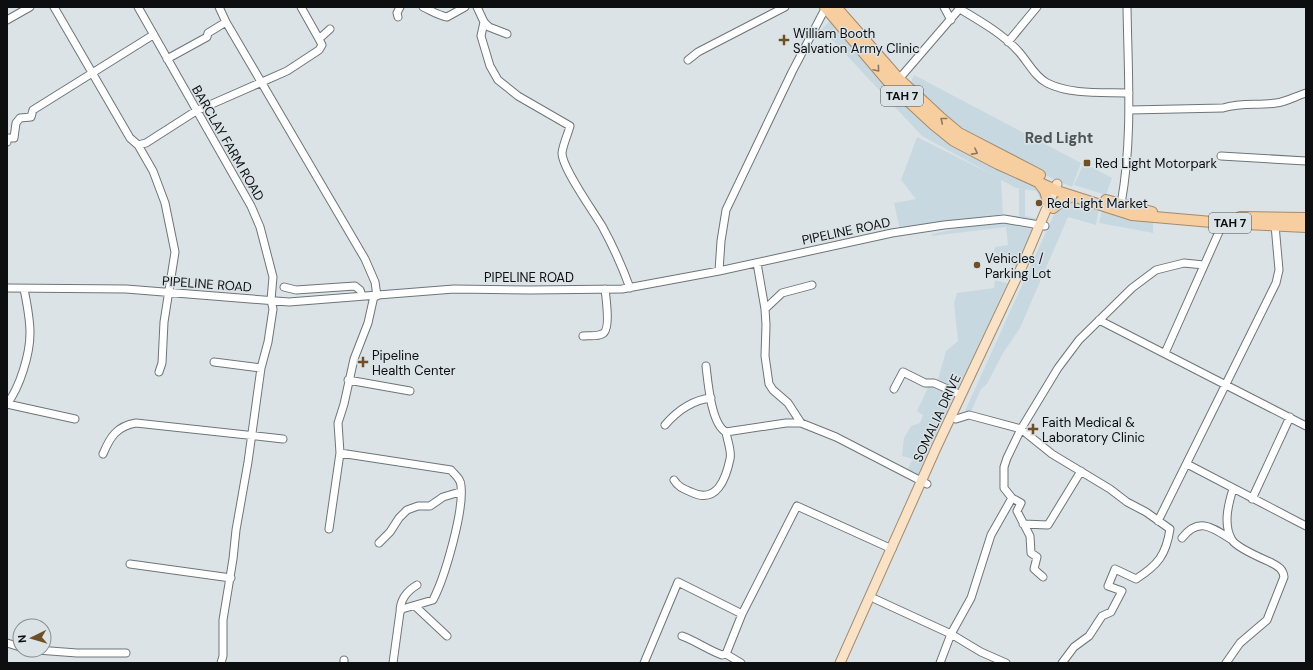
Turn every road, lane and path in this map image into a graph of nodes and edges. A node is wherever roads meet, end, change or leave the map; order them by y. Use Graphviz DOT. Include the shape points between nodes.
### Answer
graph roads {
  1 [pos="30,7"];
  2 [pos="54,7"];
  3 [pos="138,7"];
  4 [pos="219,7"];
  5 [pos="301,7"];
  6 [pos="400,7"];
  7 [pos="423,7"];
  8 [pos="465,7"];
  9 [pos="477,7"];
  10 [pos="785,7"];
  11 [pos="836,7"];
  12 [pos="944,7"];
  13 [pos="1037,7"];
  14 [pos="1126,7"];
  15 [pos="825,8"];
  16 [pos="961,8"];
  17 [pos="398,17"];
  18 [pos="7,20"];
  19 [pos="951,20"];
  20 [pos="226,22"];
  21 [pos="484,22"];
  22 [pos="330,29"];
  23 [pos="508,34"];
  24 [pos="153,35"];
  25 [pos="319,39"];
  26 [pos="1008,42"];
  27 [pos="167,59"];
  28 [pos="688,60"];
  29 [pos="92,73"];
  30 [pos="899,79"];
  31 [pos="261,82"];
  32 [pos="1129,93"];
  33 [pos="1306,93"];
  34 [pos="1130,110"];
  35 [pos="196,112"];
  36 [pos="7,142"];
  37 [pos="138,145"];
  38 [pos="1221,156"];
  39 [pos="1306,161"];
  40 [pos="1038,181"];
  41 [pos="1058,188"];
  42 [pos="1073,196"];
  43 [pos="1121,204"];
  44 [pos="1051,206"];
  45 [pos="1306,218"];
  46 [pos="1223,223"];
  47 [pos="1042,225"];
  48 [pos="1275,225"];
  49 [pos="1306,226"];
  50 [pos="757,263"];
  51 [pos="1204,265"];
  52 [pos="719,271"];
  53 [pos="812,285"];
  54 [pos="284,287"];
  55 [pos="7,288"];
  56 [pos="630,288"];
  57 [pos="24,289"];
  58 [pos="605,289"];
  59 [pos="169,294"];
  60 [pos="362,296"];
  61 [pos="376,296"];
  62 [pos="271,300"];
  63 [pos="765,309"];
  64 [pos="1099,320"];
  65 [pos="583,336"];
  66 [pos="1165,353"];
  67 [pos="214,362"];
  68 [pos="706,366"];
  69 [pos="261,368"];
  70 [pos="159,372"];
  71 [pos="348,380"];
  72 [pos="1226,384"];
  73 [pos="894,389"];
  74 [pos="410,391"];
  75 [pos="962,395"];
  76 [pos="711,398"];
  77 [pos="7,404"];
  78 [pos="1290,417"];
  79 [pos="75,419"];
  80 [pos="956,419"];
  81 [pos="801,423"];
  82 [pos="665,425"];
  83 [pos="1306,426"];
  84 [pos="1021,429"];
  85 [pos="726,432"];
  86 [pos="252,436"];
  87 [pos="283,439"];
  88 [pos="104,454"];
  89 [pos="340,454"];
  90 [pos="1187,464"];
  91 [pos="1081,471"];
  92 [pos="674,480"];
  93 [pos="925,483"];
  94 [pos="1233,489"];
  95 [pos="460,492"];
  96 [pos="1012,498"];
  97 [pos="1252,499"];
  98 [pos="1158,520"];
  99 [pos="1023,524"];
  100 [pos="1306,526"];
  101 [pos="329,529"];
  102 [pos="1182,538"];
  103 [pos="1232,540"];
  104 [pos="379,543"];
  105 [pos="892,549"];
  106 [pos="130,564"];
  107 [pos="1043,577"];
  108 [pos="231,578"];
  109 [pos="417,585"];
  110 [pos="875,599"];
  111 [pos="415,606"];
  112 [pos="400,612"];
  113 [pos="742,614"];
  114 [pos="951,634"];
  115 [pos="447,636"];
  116 [pos="682,636"];
  117 [pos="52,651"];
  118 [pos="126,653"];
  119 [pos="726,654"];
  120 [pos="1228,661"];
  121 [pos="221,663"];
  122 [pos="393,663"];
  123 [pos="644,663"];
  124 [pos="741,663"];
  125 [pos="840,663"];
  126 [pos="846,663"];
  127 [pos="940,663"];
  128 [pos="1006,663"];
  129 [pos="1062,663"];
  1 -- 18 [label="street"];
  2 -- 29 [label="street"];
  3 -- 24 [label="street, BARCLAY FARM ROAD"];
  4 -- 20 [label="street"];
  5 -- 25 [label="street"];
  6 -- 17 [label="street"];
  7 -- 8 [label="street" via="434,14 447,17"];
  9 -- 21 [label="street"];
  10 -- 28 [label="street" via="698,52"];
  11 -- 30 [label="highway, TAH 7"];
  12 -- 19 [label="street"];
  13 -- 26 [label="street"];
  14 -- 32 [label="street"];
  15 -- 40 [label="highway, TAH 7, one-way" via="892,86 933,124 954,140 998,164"];
  15 -- 52 [label="street" via="726,210"];
  16 -- 19 [label="street"];
  16 -- 26 [label="street"];
  19 -- 30 [label="street"];
  20 -- 27 [label="street" via="208,33 207,37"];
  20 -- 31 [label="street"];
  21 -- 23 [label="street" via="489,27"];
  21 -- 56 [label="street" via="481,36 490,66 498,80 518,96 570,126 562,152 564,161 616,252"];
  22 -- 25 [label="street"];
  24 -- 27 [label="street, BARCLAY FARM ROAD"];
  24 -- 29 [label="street"];
  25 -- 31 [label="street" via="322,45 319,50 288,71"];
  26 -- 32 [label="street" via="1047,83 1071,90"];
  27 -- 35 [label="street, BARCLAY FARM ROAD"];
  29 -- 36 [label="street" via="33,110 31,116 20,118 16,123 14,138 8,138"];
  29 -- 37 [label="street" via="130,138"];
  41 -- 30 [label="highway, TAH 7, one-way" via="959,133"];
  31 -- 35 [label="street"];
  31 -- 61 [label="street" via="365,259 375,282"];
  32 -- 34 [label="street"];
  33 -- 34 [label="street" via="1271,104"];
  34 -- 43 [label="street" via="1127,171"];
  35 -- 37 [label="street" via="146,143"];
  35 -- 62 [label="street, BARCLAY FARM ROAD" via="251,206 260,227 273,277"];
  37 -- 59 [label="street" via="153,171 165,203 175,252"];
  38 -- 39 [label="street"];
  40 -- 41 [label="highway, TAH 7"];
  40 -- 44 [label="highway"];
  41 -- 42 [label="highway, TAH 7"];
  41 -- 43 [label="highway, TAH 7"];
  41 -- 44 [label="main road, SOMALIA DRIVE"];
  42 -- 44 [label="highway"];
  42 -- 46 [label="highway, TAH 7" via="1132,215"];
  43 -- 45 [label="highway, TAH 7" via="1155,212 1224,217"];
  44 -- 47 [label="main road, SOMALIA DRIVE"];
  46 -- 48 [label="highway, TAH 7"];
  46 -- 51 [label="street"];
  47 -- 50 [label="street, PIPELINE ROAD" via="1004,219 944,225 892,233"];
  47 -- 75 [label="main road, SOMALIA DRIVE"];
  47 -- 80 [label="main road, SOMALIA DRIVE"];
  48 -- 49 [label="highway, TAH 7"];
  48 -- 72 [label="street" via="1279,270 1276,283"];
  50 -- 52 [label="street, PIPELINE ROAD"];
  50 -- 63 [label="street"];
  51 -- 64 [label="street" via="1184,263 1156,270 1132,288"];
  51 -- 66 [label="street"];
  52 -- 56 [label="street, PIPELINE ROAD"];
  53 -- 63 [label="street" via="782,293"];
  54 -- 60 [label="street" via="296,290 355,286"];
  55 -- 57 [label="street, PIPELINE ROAD"];
  56 -- 58 [label="street, PIPELINE ROAD"];
  57 -- 59 [label="street, PIPELINE ROAD" via="126,290"];
  57 -- 77 [label="street" via="30,333 29,350 21,377"];
  58 -- 61 [label="street, PIPELINE ROAD" via="454,289"];
  58 -- 65 [label="street" via="607,326 604,333"];
  59 -- 62 [label="street, PIPELINE ROAD"];
  59 -- 70 [label="street"];
  60 -- 61 [label="street, PIPELINE ROAD"];
  60 -- 62 [label="street, PIPELINE ROAD" via="289,302"];
  61 -- 71 [label="street"];
  62 -- 69 [label="street, BARCLAY FARM ROAD" via="272,317"];
  63 -- 81 [label="street" via="765,356 769,384 772,390 788,403"];
  64 -- 66 [label="street"];
  64 -- 84 [label="street" via="1079,340 1058,368"];
  66 -- 72 [label="street"];
  67 -- 69 [label="street"];
  68 -- 76 [label="street"];
  69 -- 86 [label="street, BARCLAY FARM ROAD"];
  71 -- 74 [label="street"];
  71 -- 89 [label="street" via="338,423"];
  72 -- 78 [label="street"];
  72 -- 90 [label="street"];
  73 -- 75 [label="street" via="904,372 921,382 934,383"];
  75 -- 93 [label="main road, SOMALIA DRIVE"];
  76 -- 82 [label="street" via="698,400"];
  76 -- 85 [label="street" via="717,421"];
  77 -- 79 [label="street"];
  78 -- 83 [label="street"];
  78 -- 97 [label="street"];
  80 -- 84 [label="street" via="969,415"];
  80 -- 93 [label="main road, SOMALIA DRIVE"];
  81 -- 85 [label="street"];
  81 -- 93 [label="street" via="848,443"];
  84 -- 91 [label="street" via="1052,454"];
  84 -- 96 [label="street" via="1004,467 1004,488"];
  85 -- 92 [label="street" via="730,459 725,480 718,489 702,495 695,494 682,488"];
  86 -- 87 [label="street"];
  86 -- 88 [label="street" via="136,423 127,425 114,434"];
  86 -- 108 [label="street, BARCLAY FARM ROAD" via="236,530"];
  89 -- 95 [label="street" via="451,470 458,478"];
  89 -- 101 [label="street"];
  90 -- 94 [label="street"];
  90 -- 98 [label="street"];
  91 -- 98 [label="street"];
  91 -- 99 [label="street" via="1048,525"];
  93 -- 105 [label="main road, SOMALIA DRIVE"];
  93 -- 110 [label="main road, SOMALIA DRIVE"];
  94 -- 97 [label="street"];
  94 -- 103 [label="street" via="1226,511"];
  95 -- 104 [label="street" via="443,497 430,506 418,506 407,510"];
  95 -- 111 [label="street" via="457,526 440,585 432,600"];
  96 -- 99 [label="street" via="1021,503 1017,511"];
  96 -- 114 [label="street" via="991,535 971,598"];
  97 -- 100 [label="street"];
  98 -- 129 [label="street" via="1170,529 1168,545 1154,568 1136,580 1115,569 1108,586 1122,591 1114,609 1102,616 1089,636 1074,647"];
  99 -- 107 [label="street" via="1030,536 1031,553 1037,557 1034,569"];
  102 -- 103 [label="street" via="1197,526 1209,527"];
  103 -- 120 [label="street" via="1280,568 1284,577 1267,620 1240,643"];
  105 -- 113 [label="street" via="797,506"];
  105 -- 125 [label="main road, SOMALIA DRIVE"];
  106 -- 108 [label="street"];
  108 -- 121 [label="street, BARCLAY FARM ROAD" via="224,620"];
  109 -- 112 [label="street" via="405,594"];
  110 -- 114 [label="street"];
  110 -- 126 [label="main road, SOMALIA DRIVE"];
  111 -- 112 [label="street" via="402,609"];
  111 -- 115 [label="street"];
  112 -- 122 [label="street"];
  113 -- 119 [label="street"];
  113 -- 123 [label="street" via="678,582"];
  114 -- 127 [label="street"];
  114 -- 128 [label="street"];
  116 -- 119 [label="street" via="722,655"];
  117 -- 118 [label="street"];
  119 -- 124 [label="street"];
}
